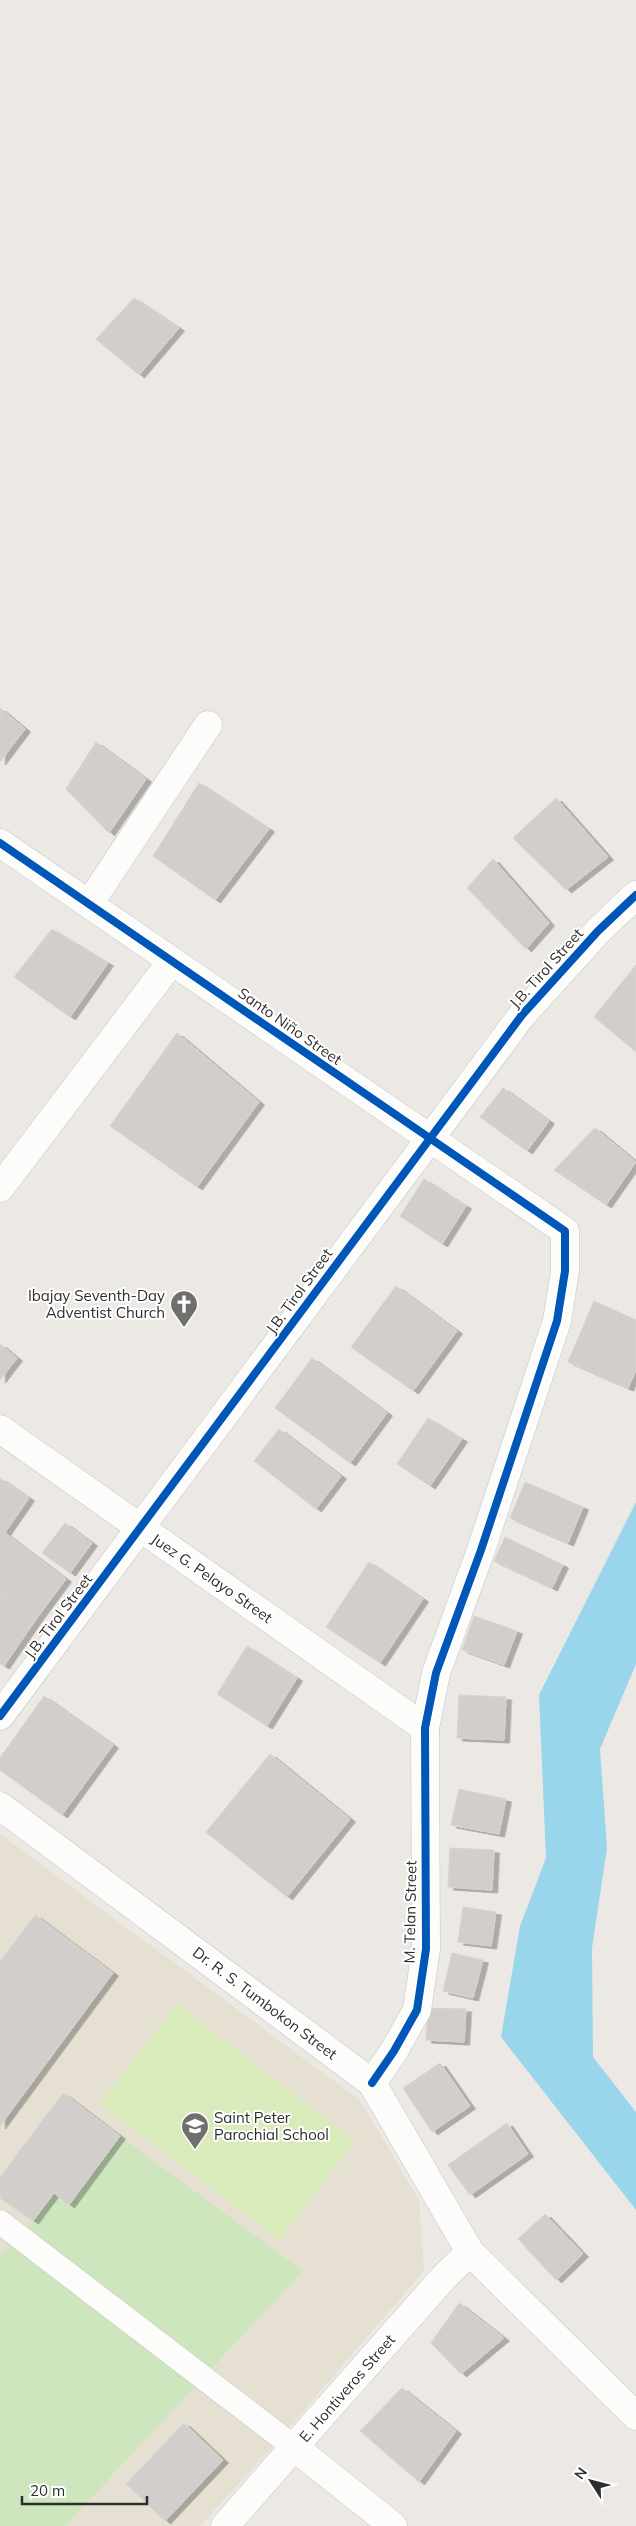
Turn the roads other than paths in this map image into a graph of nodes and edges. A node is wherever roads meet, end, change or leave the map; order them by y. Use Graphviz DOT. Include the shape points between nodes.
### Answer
graph roads {
  1 [pos="208,725"];
  2 [pos="0,843"];
  3 [pos="636,895"];
  4 [pos="89,904"];
  5 [pos="172,961"];
  6 [pos="428,1138"];
  7 [pos="0,1188"];
  8 [pos="565,1231"];
  9 [pos="0,1429"];
  10 [pos="141,1528"];
  11 [pos="0,1716"];
  12 [pos="425,1728"];
  13 [pos="0,1806"];
  14 [pos="372,2082"];
  15 [pos="0,2222"];
  16 [pos="470,2252"];
  17 [pos="636,2416"];
  18 [pos="294,2448"];
  19 [pos="225,2526"];
  20 [pos="393,2526"];
  1 -- 4 [label="street"];
  2 -- 4 [label="street, Santo Niño Street"];
  3 -- 6 [label="street, J.B. Tirol Street" via="598,931 522,1015"];
  4 -- 5 [label="street, Santo Niño Street"];
  5 -- 6 [label="street, Santo Niño Street"];
  5 -- 7 [label="street"];
  6 -- 8 [label="street, Santo Niño Street"];
  6 -- 10 [label="street, J.B. Tirol Street"];
  8 -- 12 [label="street, M. Telan Street" via="565,1271 557,1320 481,1550 436,1673"];
  9 -- 10 [label="street, Juez G. Pelayo Street"];
  10 -- 11 [label="street, J.B. Tirol Street"];
  10 -- 12 [label="street, Juez G. Pelayo Street"];
  12 -- 14 [label="street, M. Telan Street" via="424,1958 417,2010"];
  13 -- 14 [label="street, Dr. R. S. Tumbokon Street"];
  14 -- 16 [label="street, Dr. R. S. Tumbokon Street"];
  15 -- 18 [label="lane"];
  16 -- 17 [label="street, Dr. R. S. Tumbokon Street"];
  16 -- 18 [label="street, E. Hontiveros Street" via="444,2277"];
  18 -- 19 [label="street, E. Hontiveros Street"];
  18 -- 20 [label="street"];
}
